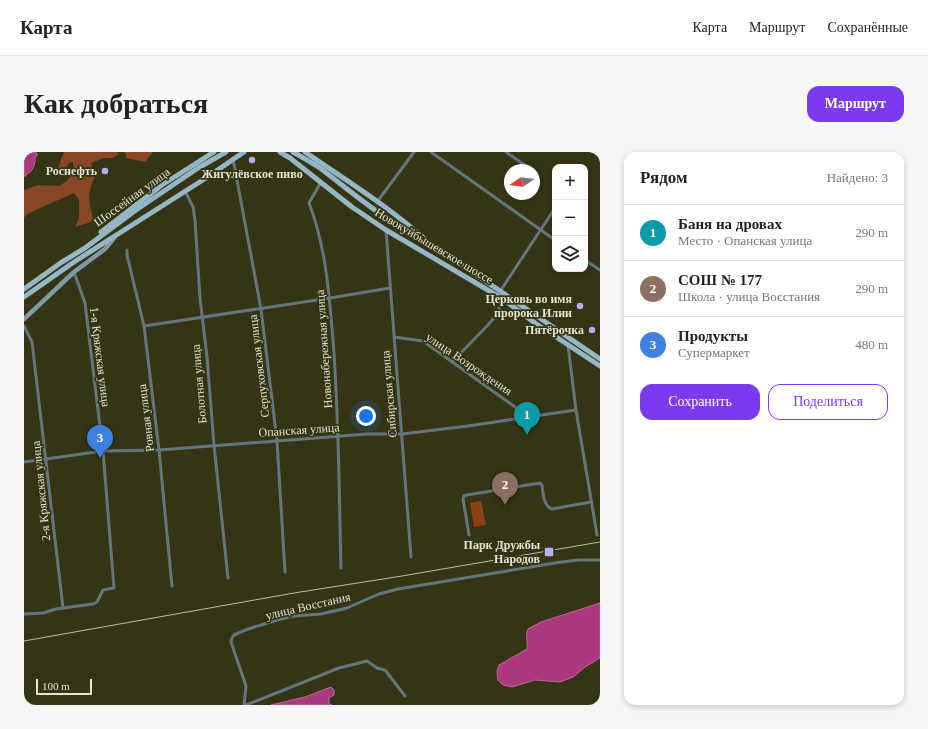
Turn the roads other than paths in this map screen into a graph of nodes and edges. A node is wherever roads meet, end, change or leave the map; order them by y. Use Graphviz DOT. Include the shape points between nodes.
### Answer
graph roads {
  1 [pos="214,152"];
  2 [pos="226,152"];
  3 [pos="250,152"];
  4 [pos="280,152"];
  5 [pos="293,152"];
  6 [pos="305,152"];
  7 [pos="414,152"];
  8 [pos="431,152"];
  9 [pos="506,152"];
  10 [pos="240,153"];
  11 [pos="290,158"];
  12 [pos="233,160"];
  13 [pos="523,164"];
  14 [pos="321,182"];
  15 [pos="185,191"];
  16 [pos="377,202"];
  17 [pos="552,213"];
  18 [pos="386,230"];
  19 [pos="541,231"];
  20 [pos="114,238"];
  21 [pos="552,238"];
  22 [pos="428,242"];
  23 [pos="85,248"];
  24 [pos="128,250"];
  25 [pos="588,262"];
  26 [pos="600,270"];
  27 [pos="74,272"];
  28 [pos="390,288"];
  29 [pos="24,289"];
  30 [pos="501,290"];
  31 [pos="24,297"];
  32 [pos="330,298"];
  33 [pos="503,299"];
  34 [pos="261,309"];
  35 [pos="202,318"];
  36 [pos="24,319"];
  37 [pos="24,326"];
  38 [pos="144,326"];
  39 [pos="394,337"];
  40 [pos="568,345"];
  41 [pos="600,359"];
  42 [pos="452,362"];
  43 [pos="600,366"];
  44 [pos="576,410"];
  45 [pos="529,417"];
  46 [pos="402,434"];
  47 [pos="338,437"];
  48 [pos="277,440"];
  49 [pos="214,445"];
  50 [pos="159,450"];
  51 [pos="104,451"];
  52 [pos="47,459"];
  53 [pos="24,462"];
  54 [pos="591,502"];
  55 [pos="469,535"];
  56 [pos="597,535"];
  57 [pos="411,557"];
  58 [pos="600,560"];
  59 [pos="341,568"];
  60 [pos="285,572"];
  61 [pos="228,578"];
  62 [pos="172,586"];
  63 [pos="63,608"];
  64 [pos="24,614"];
  65 [pos="405,696"];
  66 [pos="245,705"];
  1 -- 23 [label="main road, Шоссейная улица" via="162,185 92,239"];
  2 -- 23 [label="main road, Шоссейная улица" via="136,210"];
  3 -- 10 [label="main road"];
  4 -- 11 [label="main road, Новокуйбышевское шоссе"];
  5 -- 11 [label="main road"];
  5 -- 22 [label="main road, Новокуйбышевское шоссе" via="318,167 387,219"];
  6 -- 16 [label="main road, Новокуйбышевское шоссе"];
  7 -- 16 [label="street"];
  8 -- 19 [label="street"];
  9 -- 13 [label="street"];
  10 -- 12 [label="main road"];
  11 -- 14 [label="main road, Новокуйбышевское шоссе"];
  12 -- 15 [label="main road, Шоссейная улица"];
  12 -- 34 [label="street, Серпуховская улица"];
  14 -- 18 [label="main road, Новокуйбышевское шоссе"];
  14 -- 32 [label="street, Новонабережная улица" via="309,203 317,223"];
  15 -- 20 [label="main road, Шоссейная улица"];
  15 -- 35 [label="street, Болотная улица" via="193,208 195,220"];
  16 -- 22 [label="main road, Новокуйбышевское шоссе" via="416,230"];
  17 -- 19 [label="street"];
  18 -- 28 [label="street, Сибирская улица"];
  18 -- 33 [label="main road, Новокуйбышевское шоссе"];
  19 -- 21 [label="street"];
  19 -- 30 [label="street"];
  20 -- 27 [label="main road, Шоссейная улица" via="105,249"];
  20 -- 31 [label="main road, Шоссейная улица"];
  22 -- 30 [label="main road, Новокуйбышевское шоссе"];
  23 -- 29 [label="main road, Шоссейная улица"];
  24 -- 38 [label="street, Ровная улица" via="133,284"];
  25 -- 26 [label="street"];
  27 -- 36 [label="main road, Шоссейная улица"];
  27 -- 51 [label="street, 1-я Кряжская улица" via="85,303"];
  28 -- 32 [label="street"];
  28 -- 39 [label="street, Сибирская улица"];
  30 -- 41 [label="main road, Новокуйбышевское шоссе"];
  32 -- 34 [label="street"];
  32 -- 47 [label="street, Новонабережная улица"];
  33 -- 40 [label="main road, Новокуйбышевское шоссе"];
  33 -- 42 [label="street" via="498,314"];
  34 -- 35 [label="street"];
  34 -- 48 [label="street, Серпуховская улица"];
  35 -- 38 [label="street"];
  35 -- 49 [label="street, Болотная улица"];
  37 -- 52 [label="street, 2-я Кряжская улица" via="32,342"];
  38 -- 50 [label="street, Ровная улица"];
  39 -- 42 [label="street, улица Возрождения" via="423,341"];
  39 -- 46 [label="street, Сибирская улица"];
  40 -- 43 [label="main road, Новокуйбышевское шоссе"];
  40 -- 44 [label="street"];
  42 -- 45 [label="street, улица Возрождения"];
  44 -- 45 [label="street, Опанская улица"];
  44 -- 54 [label="street"];
  45 -- 46 [label="street, Опанская улица"];
  46 -- 47 [label="street, Опанская улица"];
  46 -- 57 [label="street, Сибирская улица"];
  47 -- 48 [label="street, Опанская улица"];
  47 -- 59 [label="street, Новонабережная улица"];
  48 -- 49 [label="street, Опанская улица"];
  48 -- 60 [label="street, Серпуховская улица"];
  49 -- 50 [label="street, Опанская улица"];
  49 -- 61 [label="street, Болотная улица"];
  50 -- 51 [label="street, Опанская улица"];
  50 -- 62 [label="street, Ровная улица"];
  51 -- 52 [label="street, Опанская улица"];
  51 -- 63 [label="street, 1-я Кряжская улица" via="114,588 103,590 97,602 93,604"];
  52 -- 53 [label="street, Опанская улица"];
  52 -- 63 [label="street, 2-я Кряжская улица"];
  54 -- 55 [label="street" via="552,510 546,504 540,482 467,495 463,499"];
  54 -- 56 [label="street"];
  58 -- 66 [label="street, улица Восстания" via="567,561 398,589 347,608 295,616 248,629 234,635 231,642 246,686"];
  63 -- 64 [label="street"];
  65 -- 66 [label="street" via="385,670 367,661 339,668"];
}
